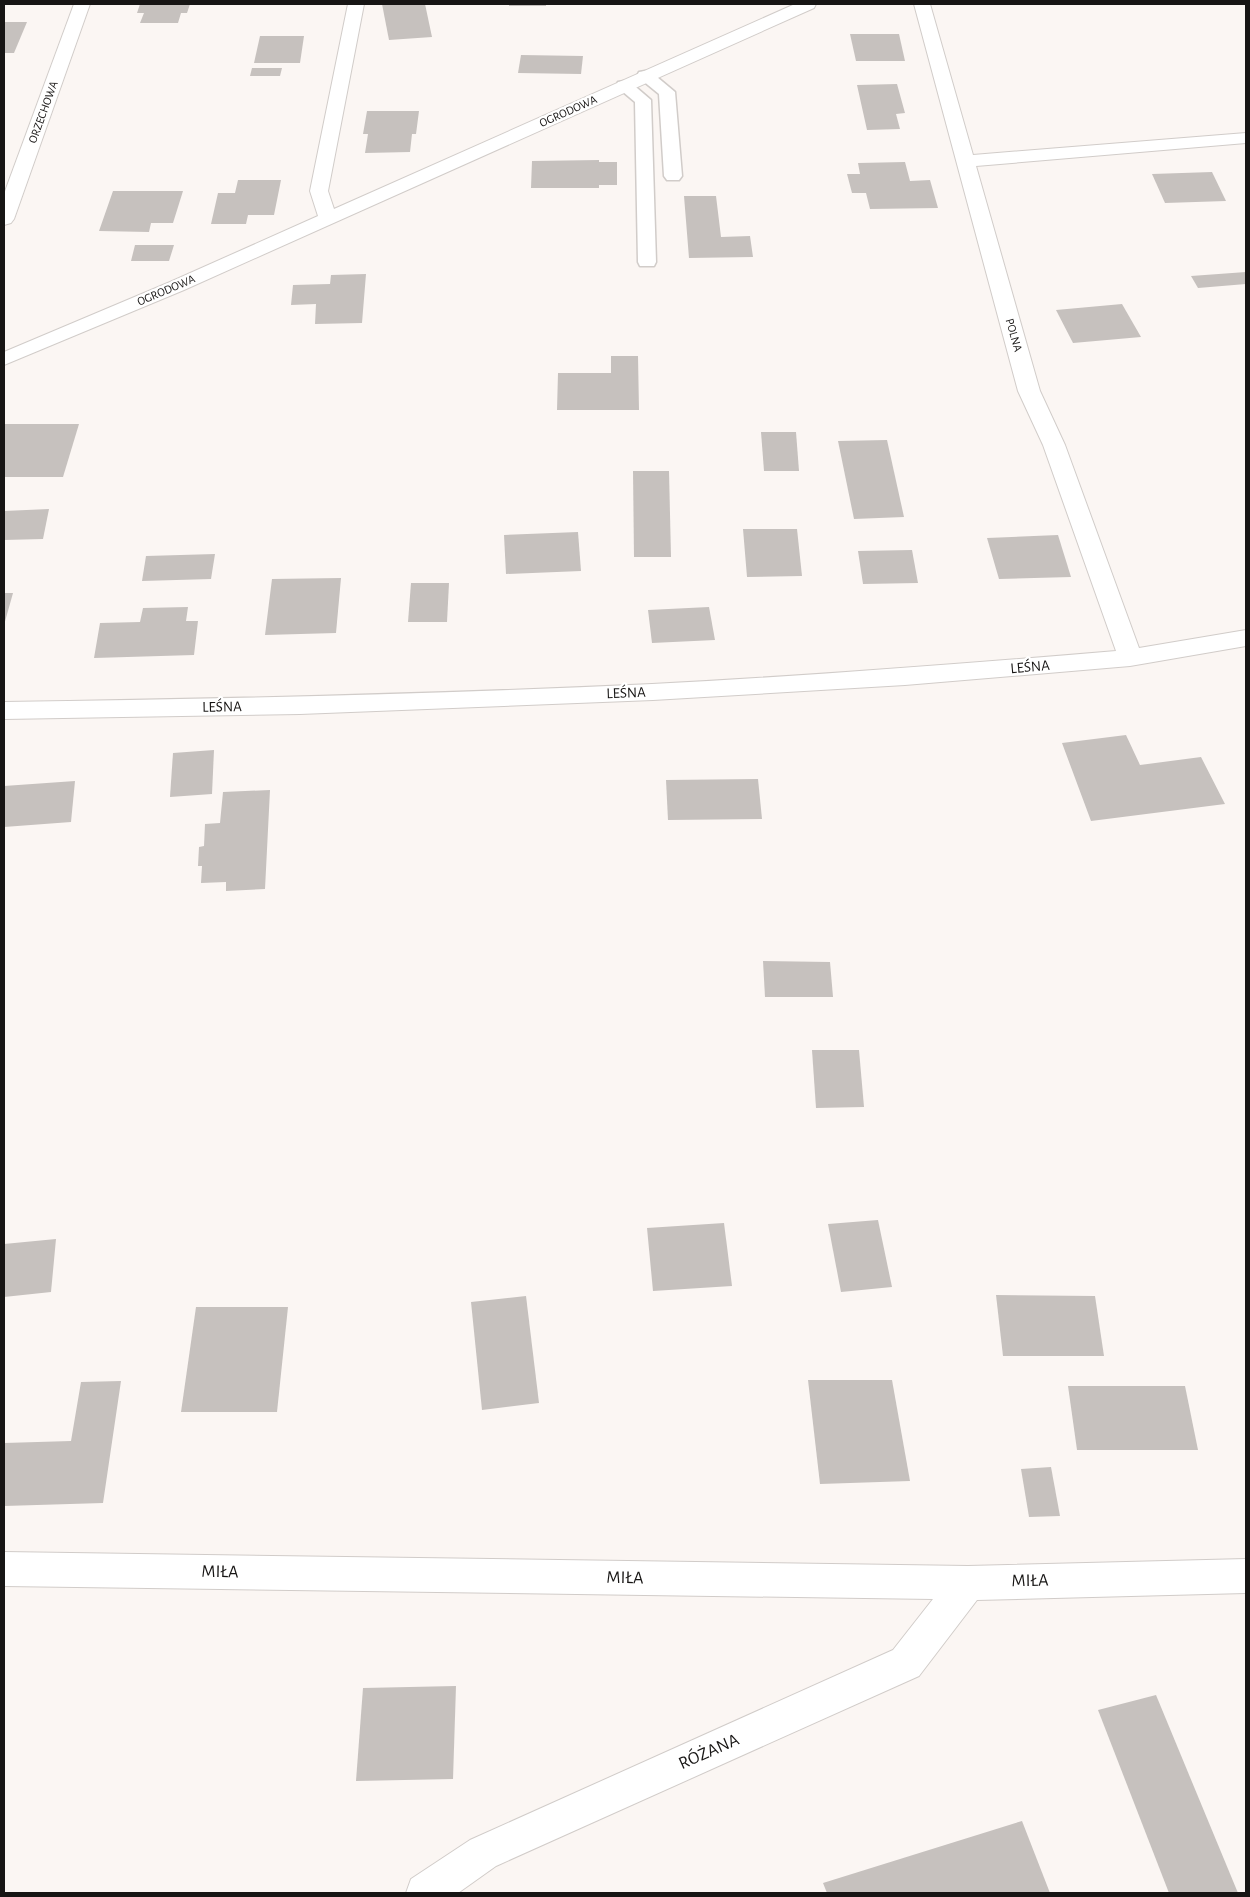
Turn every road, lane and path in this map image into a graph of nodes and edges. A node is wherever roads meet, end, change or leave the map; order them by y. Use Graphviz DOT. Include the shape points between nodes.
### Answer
graph roads {
  1 [pos="82,4"];
  2 [pos="356,4"];
  3 [pos="808,4"];
  4 [pos="922,4"];
  5 [pos="645,76"];
  6 [pos="624,86"];
  7 [pos="1246,138"];
  8 [pos="964,161"];
  9 [pos="673,176"];
  10 [pos="328,218"];
  11 [pos="4,219"];
  12 [pos="647,262"];
  13 [pos="4,359"];
  14 [pos="1246,638"];
  15 [pos="1130,658"];
  16 [pos="4,711"];
  17 [pos="4,1569"];
  18 [pos="1246,1576"];
  19 [pos="968,1583"];
  20 [pos="425,1893"];
  1 -- 11 [label="street, ORZECHOWA"];
  2 -- 10 [label="street" via="319,191"];
  3 -- 5 [label="street, OGRODOWA"];
  4 -- 8 [label="street, POLNA"];
  5 -- 6 [label="street, OGRODOWA"];
  5 -- 9 [label="lane" via="667,92"];
  6 -- 10 [label="street, OGRODOWA"];
  6 -- 12 [label="lane" via="643,100"];
  7 -- 8 [label="street"];
  8 -- 15 [label="street, POLNA" via="1029,391 1054,445"];
  10 -- 13 [label="street, OGRODOWA"];
  14 -- 15 [label="street, LEŚNA"];
  15 -- 16 [label="street, LEŚNA" via="905,677 653,692 300,706"];
  17 -- 19 [label="street, MIŁA"];
  18 -- 19 [label="street, MIŁA"];
  19 -- 20 [label="street, RÓŻANA" via="906,1663 484,1853"];
}
